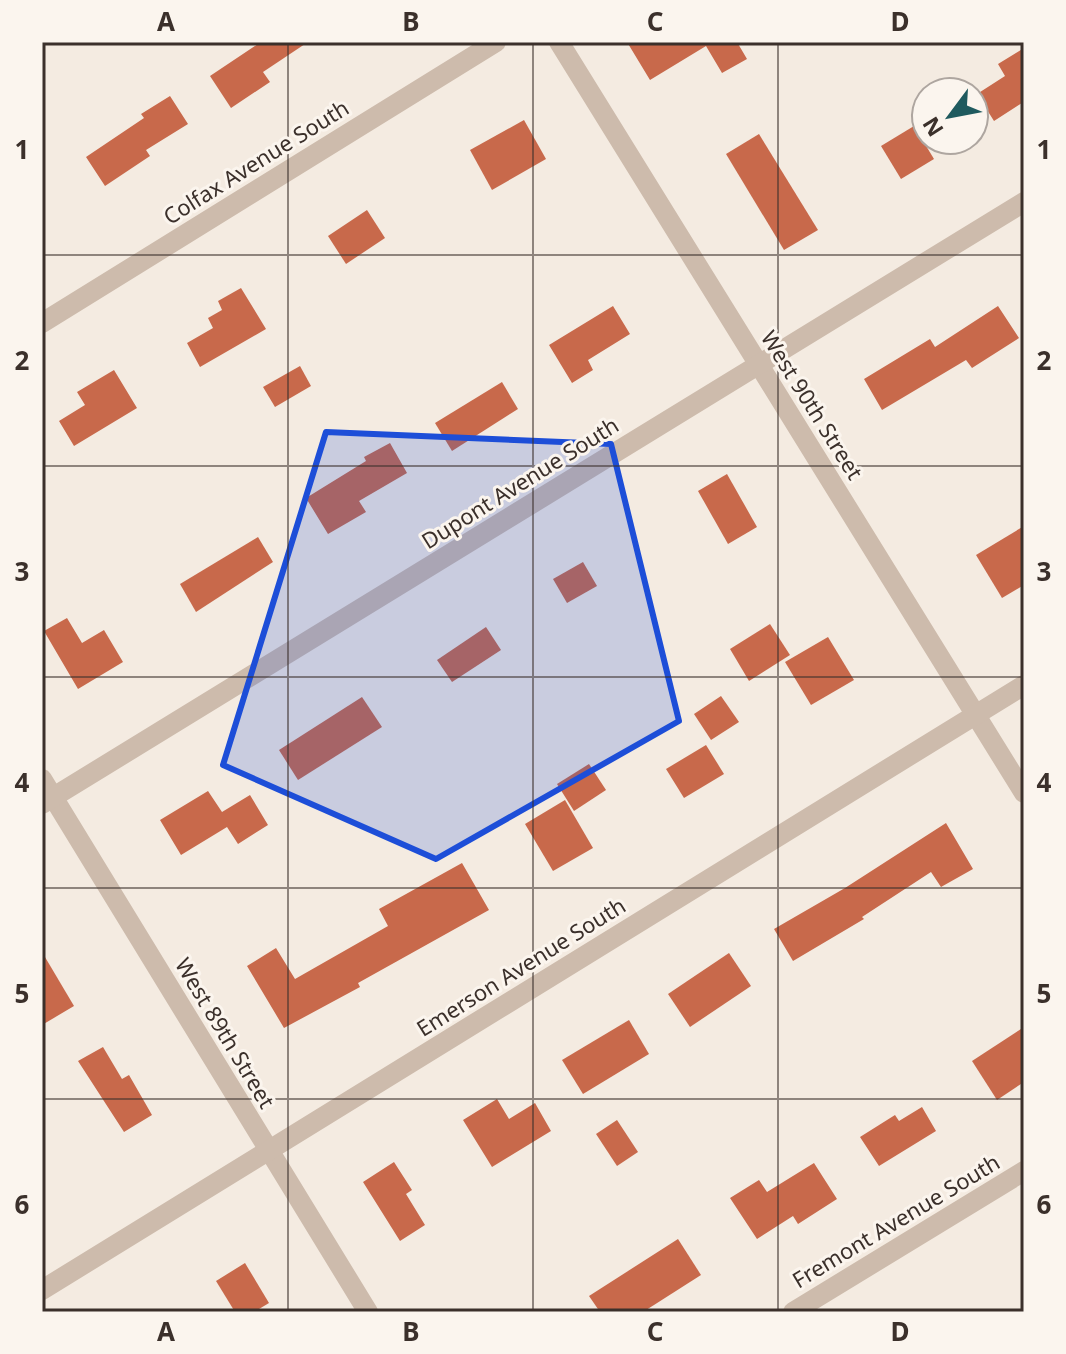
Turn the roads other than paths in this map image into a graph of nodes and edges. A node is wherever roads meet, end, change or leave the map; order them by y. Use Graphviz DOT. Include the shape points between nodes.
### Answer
graph roads {
  1 [pos="496,42"];
  2 [pos="559,42"];
  3 [pos="1024,202"];
  4 [pos="42,323"];
  5 [pos="759,365"];
  6 [pos="1024,685"];
  7 [pos="975,715"];
  8 [pos="42,779"];
  9 [pos="1024,793"];
  10 [pos="48,801"];
  11 [pos="269,1150"];
  12 [pos="1024,1171"];
  13 [pos="42,1290"];
  14 [pos="368,1312"];
  15 [pos="793,1312"];
  1 -- 4 [label="street, Colfax Avenue South"];
  2 -- 5 [label="street, West 90th Street"];
  3 -- 5 [label="street, Dupont Avenue South"];
  5 -- 7 [label="street, West 90th Street"];
  5 -- 10 [label="street, Dupont Avenue South"];
  6 -- 7 [label="street, Emerson Avenue South"];
  7 -- 9 [label="street, West 90th Street"];
  7 -- 11 [label="street, Emerson Avenue South"];
  8 -- 10 [label="street, West 89th Street"];
  10 -- 11 [label="street, West 89th Street"];
  11 -- 13 [label="street, Emerson Avenue South"];
  11 -- 14 [label="street, West 89th Street"];
  12 -- 15 [label="street, Fremont Avenue South"];
}
